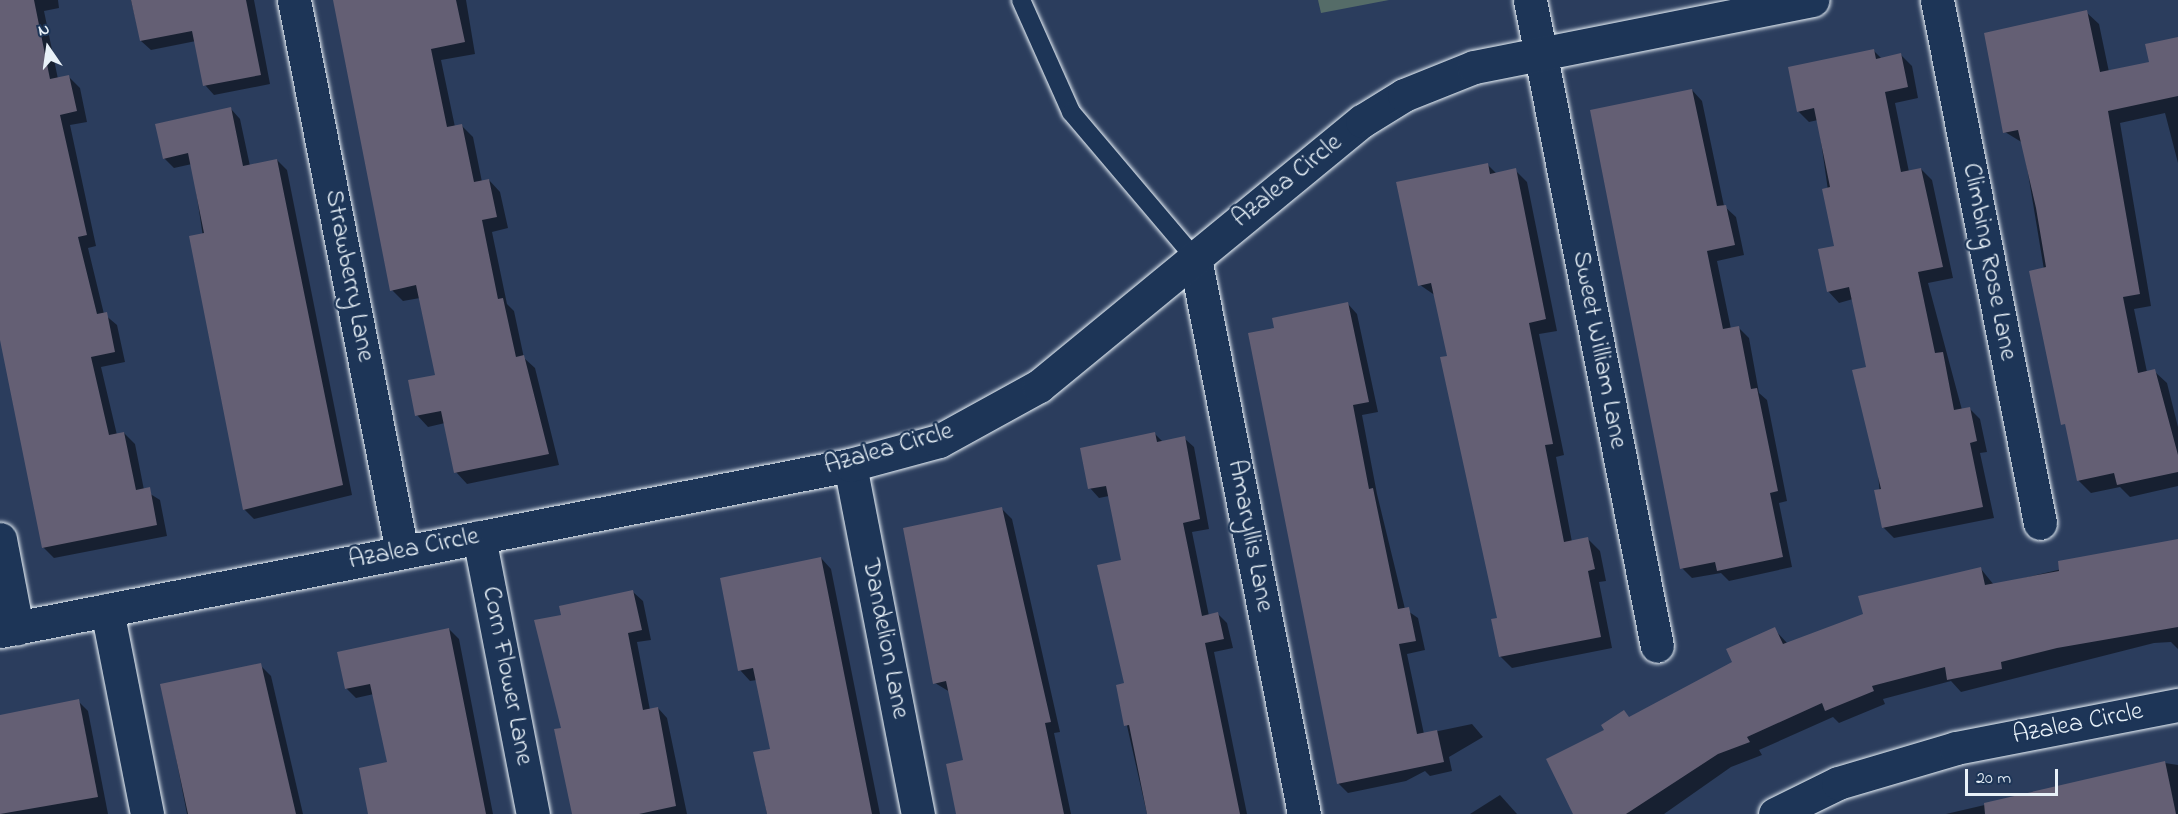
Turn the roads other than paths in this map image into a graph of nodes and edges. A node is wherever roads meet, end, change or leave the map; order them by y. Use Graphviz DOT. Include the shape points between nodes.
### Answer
graph roads {
  1 [pos="294,0"];
  2 [pos="1021,0"];
  3 [pos="1530,0"];
  4 [pos="1812,0"];
  5 [pos="1937,0"];
  6 [pos="1540,54"];
  7 [pos="1195,258"];
  8 [pos="850,465"];
  9 [pos="2040,523"];
  10 [pos="479,537"];
  11 [pos="0,539"];
  12 [pos="402,552"];
  13 [pos="108,610"];
  14 [pos="8,630"];
  15 [pos="1657,646"];
  16 [pos="2178,705"];
  17 [pos="147,814"];
  18 [pos="533,814"];
  19 [pos="918,814"];
  20 [pos="1304,814"];
  21 [pos="1775,814"];
  1 -- 12 [label="street, Strawberry Lane"];
  2 -- 7 [label="lane" via="1071,112"];
  3 -- 6 [label="street, Sweet William Lane"];
  4 -- 6 [label="street, Azalea Circle"];
  5 -- 9 [label="street, Climbing Rose Lane"];
  6 -- 7 [label="street, Azalea Circle" via="1450,74 1404,94 1362,122"];
  6 -- 15 [label="street, Sweet William Lane"];
  7 -- 8 [label="street, Azalea Circle" via="1039,386 991,416 939,441"];
  7 -- 20 [label="street, Amaryllis Lane"];
  8 -- 10 [label="street, Azalea Circle"];
  8 -- 19 [label="street, Dandelion Lane"];
  10 -- 12 [label="street, Azalea Circle"];
  10 -- 18 [label="street, Corn Flower Lane"];
  11 -- 14 [label="street"];
  12 -- 13 [label="street, Azalea Circle"];
  13 -- 14 [label="street, Azalea Circle"];
  13 -- 17 [label="street"];
  16 -- 21 [label="street, Azalea Circle" via="1956,748 1838,783"];
}
